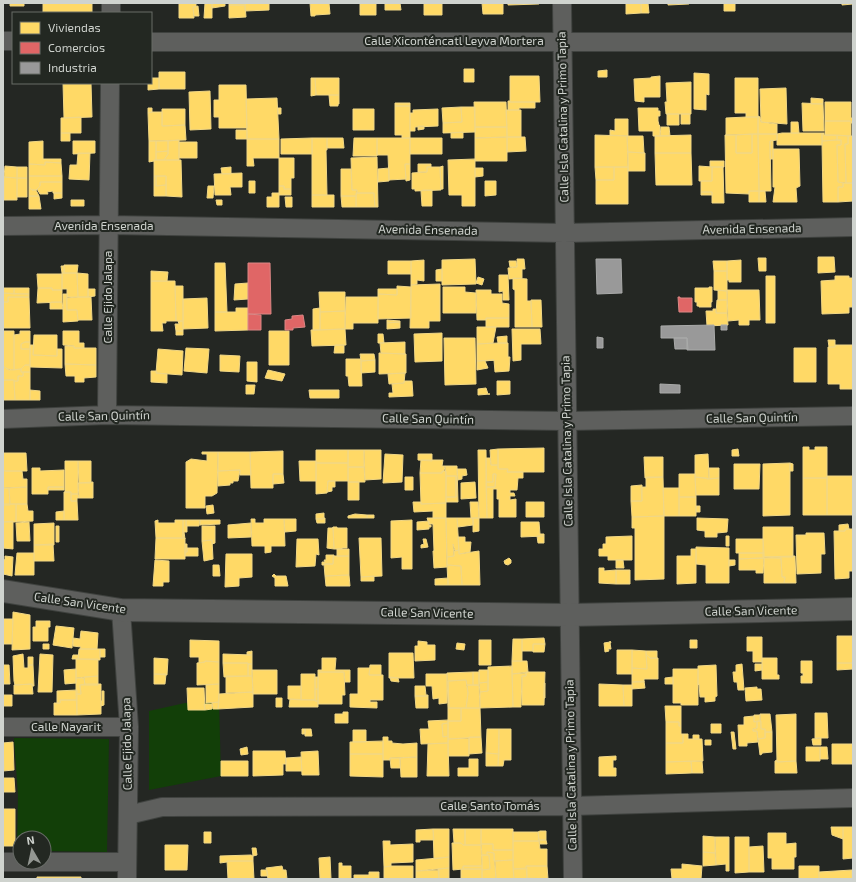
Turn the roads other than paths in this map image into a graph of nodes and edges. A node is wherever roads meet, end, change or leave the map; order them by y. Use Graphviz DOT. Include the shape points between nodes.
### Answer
graph roads {
  1 [pos="562,3"];
  2 [pos="562,41"];
  3 [pos="152,42"];
  4 [pos="853,42"];
  5 [pos="110,84"];
  6 [pos="109,225"];
  7 [pos="3,226"];
  8 [pos="853,227"];
  9 [pos="564,233"];
  10 [pos="107,415"];
  11 [pos="853,416"];
  12 [pos="3,419"];
  13 [pos="567,420"];
  14 [pos="3,591"];
  15 [pos="853,609"];
  16 [pos="121,610"];
  17 [pos="569,614"];
  18 [pos="3,727"];
  19 [pos="129,727"];
  20 [pos="853,798"];
  21 [pos="572,806"];
  22 [pos="128,815"];
  23 [pos="3,862"];
  24 [pos="127,871"];
  25 [pos="572,879"];
  1 -- 2 [label="street, Calle Isla Catalina y Primo Tapia"];
  2 -- 3 [label="street, Calle Xiconténcatl Leyva Mortera"];
  2 -- 4 [label="street, Calle Xiconténcatl Leyva Mortera"];
  2 -- 9 [label="street, Calle Isla Catalina y Primo Tapia"];
  5 -- 6 [label="street, Calle Ejido Jalapa"];
  6 -- 7 [label="street, Avenida Ensenada"];
  6 -- 9 [label="street, Avenida Ensenada"];
  6 -- 10 [label="street, Calle Ejido Jalapa"];
  8 -- 9 [label="street, Avenida Ensenada"];
  9 -- 13 [label="street, Calle Isla Catalina y Primo Tapia"];
  10 -- 12 [label="street, Calle San Quintín"];
  10 -- 13 [label="street, Calle San Quintín"];
  11 -- 13 [label="street, Calle San Quintín"];
  13 -- 17 [label="street, Calle Isla Catalina y Primo Tapia"];
  14 -- 16 [label="street, Calle San Vicente"];
  15 -- 17 [label="street, Calle San Vicente"];
  16 -- 17 [label="street, Calle San Vicente"];
  16 -- 19 [label="street, Calle Ejido Jalapa"];
  17 -- 21 [label="street, Calle Isla Catalina y Primo Tapia"];
  18 -- 19 [label="street, Calle Nayarit"];
  19 -- 22 [label="street, Calle Ejido Jalapa"];
  20 -- 21 [label="street, Calle Santo Tomás"];
  21 -- 22 [label="street, Calle Santo Tomás" via="162,807"];
  21 -- 25 [label="street, Calle Isla Catalina y Primo Tapia"];
  22 -- 24 [label="street, Calle Ejido Jalapa"];
  23 -- 24 [label="street"];
}
